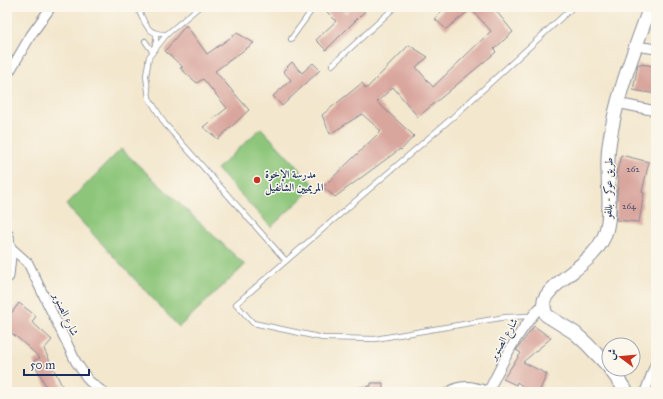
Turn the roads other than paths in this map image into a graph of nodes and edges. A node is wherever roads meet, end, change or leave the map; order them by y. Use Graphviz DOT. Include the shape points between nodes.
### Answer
graph roads {
  1 [pos="51,7"];
  2 [pos="137,7"];
  3 [pos="199,7"];
  4 [pos="314,7"];
  5 [pos="395,7"];
  6 [pos="573,7"];
  7 [pos="650,7"];
  8 [pos="156,34"];
  9 [pos="167,34"];
  10 [pos="291,38"];
  11 [pos="145,41"];
  12 [pos="636,46"];
  13 [pos="656,49"];
  14 [pos="152,51"];
  15 [pos="149,57"];
  16 [pos="332,65"];
  17 [pos="7,76"];
  18 [pos="617,103"];
  19 [pos="656,111"];
  20 [pos="8,241"];
  21 [pos="286,261"];
  22 [pos="7,276"];
  23 [pos="544,303"];
  24 [pos="532,316"];
  25 [pos="601,359"];
  26 [pos="656,362"];
  27 [pos="616,377"];
  28 [pos="103,392"];
  29 [pos="449,392"];
  30 [pos="488,392"];
  31 [pos="627,392"];
  32 [pos="645,392"];
  1 -- 17 [label="street"];
  2 -- 8 [label="lane" via="148,29"];
  3 -- 9 [label="lane"];
  4 -- 10 [label="lane"];
  5 -- 16 [label="lane"];
  6 -- 21 [label="lane" via="453,117"];
  7 -- 12 [label="street, طريق عوكر - بللفو"];
  8 -- 9 [label="lane"];
  8 -- 14 [label="lane"];
  9 -- 15 [label="lane"];
  11 -- 14 [label="lane"];
  12 -- 13 [label="street"];
  12 -- 18 [label="street, طريق عوكر - بللفو"];
  14 -- 15 [label="lane"];
  15 -- 21 [label="lane" via="146,76 149,98 165,124"];
  18 -- 19 [label="street"];
  18 -- 23 [label="street, طريق عوكر - بللفو" via="608,147 609,220 606,232 602,242 590,256 556,285"];
  20 -- 22 [label="street"];
  20 -- 28 [label="street, شارع الصنوبر" via="28,263 76,362 89,381"];
  21 -- 24 [label="lane" via="236,304 253,323 323,338 376,339"];
  23 -- 24 [label="street, شارع الصنوبر"];
  23 -- 25 [label="street" via="546,315 575,334"];
  24 -- 30 [label="street, شارع الصنوبر" via="516,339"];
  26 -- 32 [label="street"];
  27 -- 31 [label="street"];
  29 -- 30 [label="street" via="463,386"];
}
